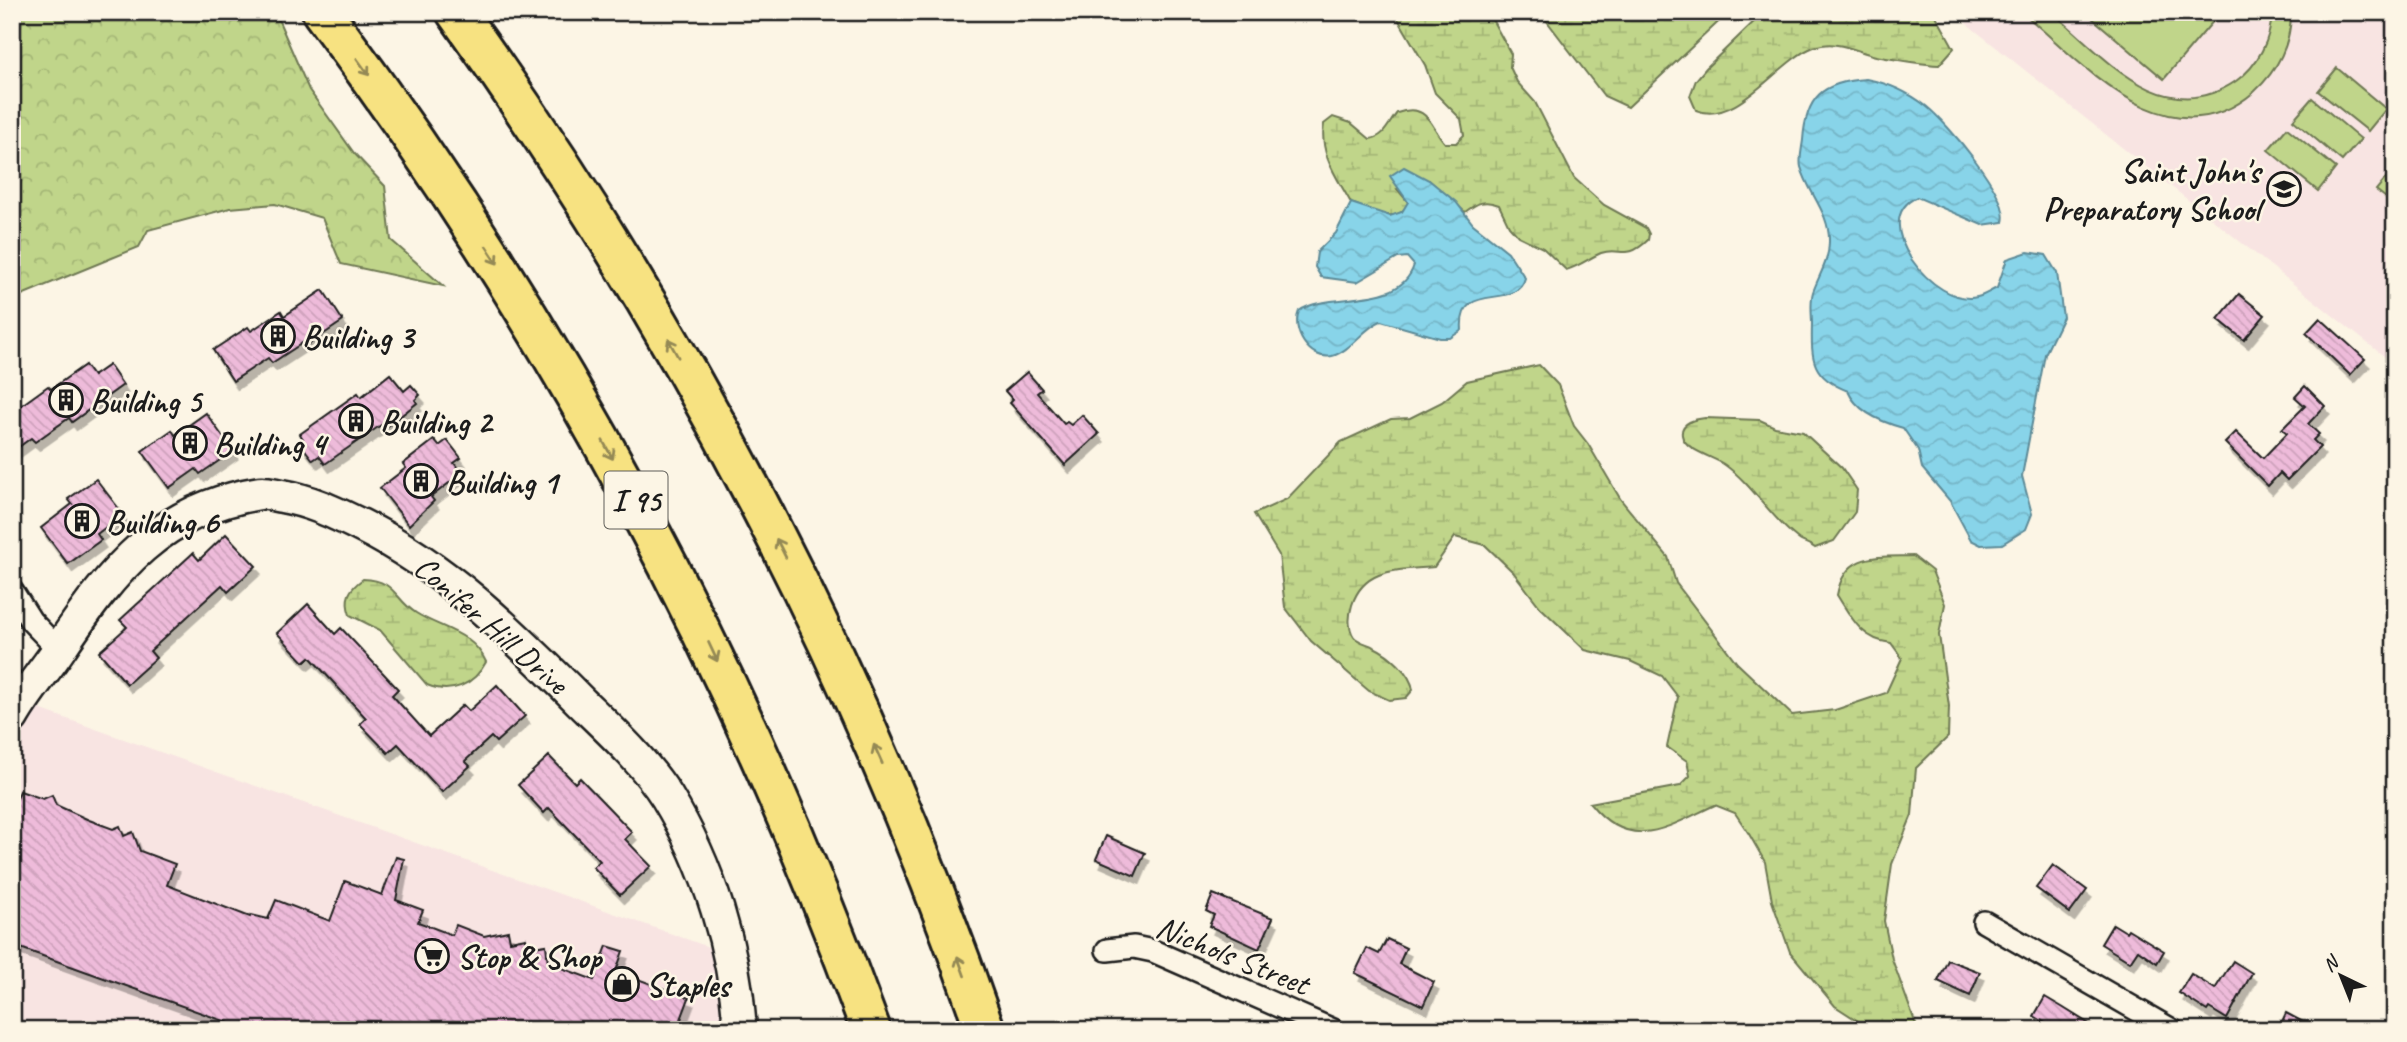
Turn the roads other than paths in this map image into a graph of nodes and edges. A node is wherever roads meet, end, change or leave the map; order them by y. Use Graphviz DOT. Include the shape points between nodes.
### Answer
graph roads {
  1 [pos="322,12"];
  2 [pos="456,12"];
  3 [pos="12,591"];
  4 [pos="59,650"];
  5 [pos="12,717"];
  6 [pos="1984,922"];
  7 [pos="1107,950"];
  8 [pos="740,1030"];
  9 [pos="871,1030"];
  10 [pos="985,1030"];
  11 [pos="1333,1030"];
  12 [pos="2172,1030"];
  1 -- 9 [label="highway, I 95, one-way" via="506,277 638,505 700,624 773,782"];
  10 -- 2 [label="highway, one-way" via="881,763 766,517 633,279"];
  3 -- 4 [label="street" via="31,621"];
  4 -- 5 [label="street, Conifer Hill Drive"];
  4 -- 8 [label="street, Conifer Hill Drive" via="86,606 138,549 194,514 229,501 264,492 310,501 383,537 452,580 521,642 612,733 667,797 703,868 725,933"];
  6 -- 12 [label="street"];
  7 -- 11 [label="street, Nichols Street" via="1134,947 1153,951"];
}
